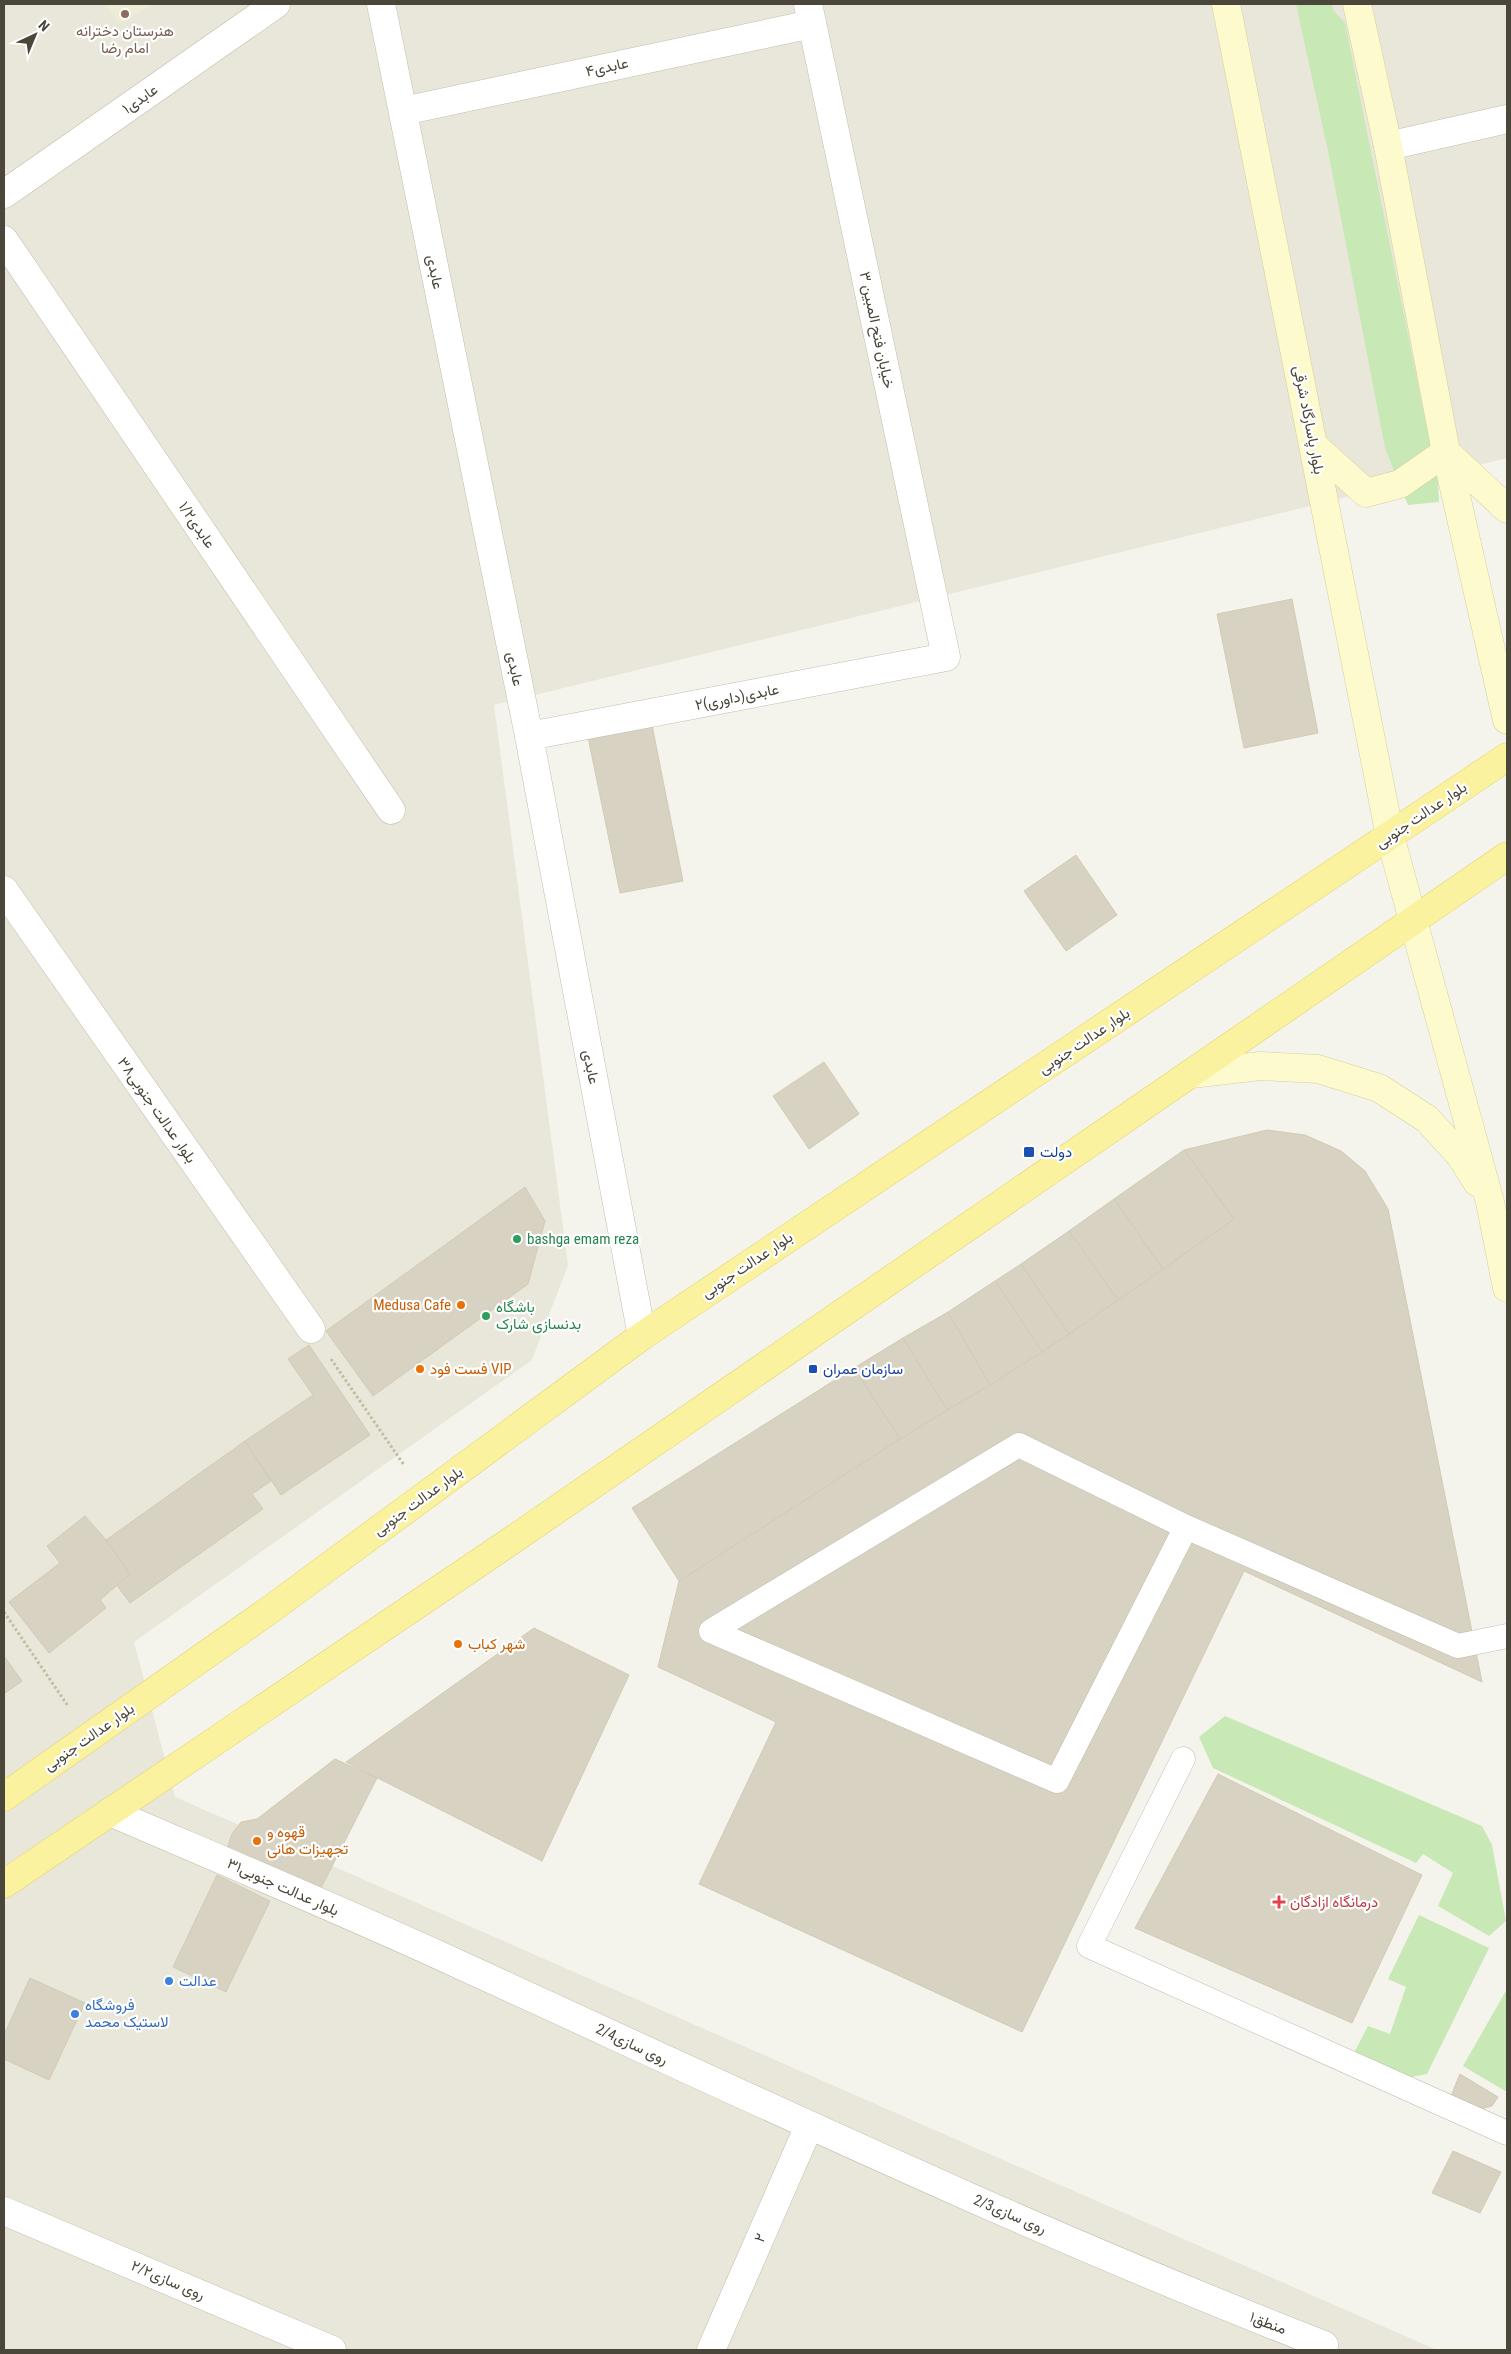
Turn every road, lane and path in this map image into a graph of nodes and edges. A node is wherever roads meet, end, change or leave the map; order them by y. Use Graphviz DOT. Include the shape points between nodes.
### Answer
graph roads {
  1 [pos="276,4"];
  2 [pos="381,4"];
  3 [pos="1226,4"];
  4 [pos="1357,4"];
  5 [pos="810,14"];
  6 [pos="403,110"];
  7 [pos="1507,119"];
  8 [pos="1388,146"];
  9 [pos="4,194"];
  10 [pos="4,240"];
  11 [pos="1314,446"];
  12 [pos="1446,452"];
  13 [pos="1507,509"];
  14 [pos="946,657"];
  15 [pos="1507,720"];
  16 [pos="529,736"];
  17 [pos="1507,757"];
  18 [pos="391,810"];
  19 [pos="1390,836"];
  20 [pos="1507,856"];
  21 [pos="4,890"];
  22 [pos="1414,921"];
  23 [pos="1192,1074"];
  24 [pos="1490,1202"];
  25 [pos="1507,1288"];
  26 [pos="311,1329"];
  27 [pos="642,1336"];
  28 [pos="425,1495"];
  29 [pos="1186,1528"];
  30 [pos="4,1612"];
  31 [pos="1507,1636"];
  32 [pos="90,1737"];
  33 [pos="1184,1759"];
  34 [pos="4,1797"];
  35 [pos="110,1812"];
  36 [pos="4,1884"];
  37 [pos="456,1962"];
  38 [pos="809,2126"];
  39 [pos="1507,2133"];
  40 [pos="4,2211"];
  41 [pos="1212,2301"];
  42 [pos="1324,2345"];
  43 [pos="332,2350"];
  44 [pos="711,2350"];
  1 -- 9 [label="street, عابدی۱"];
  2 -- 6 [label="street, عابدی"];
  3 -- 11 [label="main road, بلوار پاسارگاد شرقی"];
  4 -- 8 [label="main road"];
  5 -- 6 [label="street, عابدی۴"];
  5 -- 14 [label="street, خیابان فتح المبین ۳"];
  6 -- 16 [label="street, عابدی"];
  7 -- 8 [label="street"];
  8 -- 12 [label="main road"];
  10 -- 18 [label="street, عابدی۱/۲"];
  11 -- 12 [label="main road" via="1366,493 1400,484"];
  11 -- 19 [label="main road, بلوار پاسارگاد شرقی"];
  12 -- 13 [label="main road"];
  12 -- 15 [label="main road"];
  14 -- 16 [label="street, ۲عابدی(داوری)"];
  16 -- 27 [label="street, عابدی"];
  17 -- 19 [label="main road, بلوار عدالت جنوبی"];
  19 -- 22 [label="main road, بلوار پاسارگاد شرقی"];
  19 -- 27 [label="main road, بلوار عدالت جنوبی"];
  20 -- 22 [label="main road"];
  21 -- 26 [label="street, بلوار عدالت جنوبی۳۸"];
  22 -- 23 [label="main road"];
  22 -- 24 [label="main road, بلوار پاسارگاد شرقی"];
  23 -- 24 [label="main road" via="1260,1066 1318,1069 1379,1088 1427,1119 1460,1155"];
  23 -- 35 [label="main road"];
  24 -- 25 [label="main road, بلوار پاسارگاد شرقی"];
  26 -- 28 [label="path"];
  27 -- 28 [label="main road, بلوار عدالت جنوبی"];
  28 -- 32 [label="main road, بلوار عدالت جنوبی"];
  29 -- 29 [label="lane" via="1019,1445 711,1631 1056,1781"];
  29 -- 31 [label="lane" via="1458,1646"];
  30 -- 32 [label="path"];
  32 -- 34 [label="main road, بلوار عدالت جنوبی"];
  33 -- 39 [label="lane" via="1089,1946"];
  35 -- 36 [label="main road"];
  35 -- 37 [label="street, بلوار عدالت جنوبی۳۱"];
  37 -- 38 [label="street, روی سازی2/4"];
  38 -- 41 [label="street, روی سازی2/3"];
  38 -- 44 [label="street, ۲"];
  40 -- 43 [label="street, روی سازی۲/۲"];
  41 -- 42 [label="street, منطق۱"];
}
